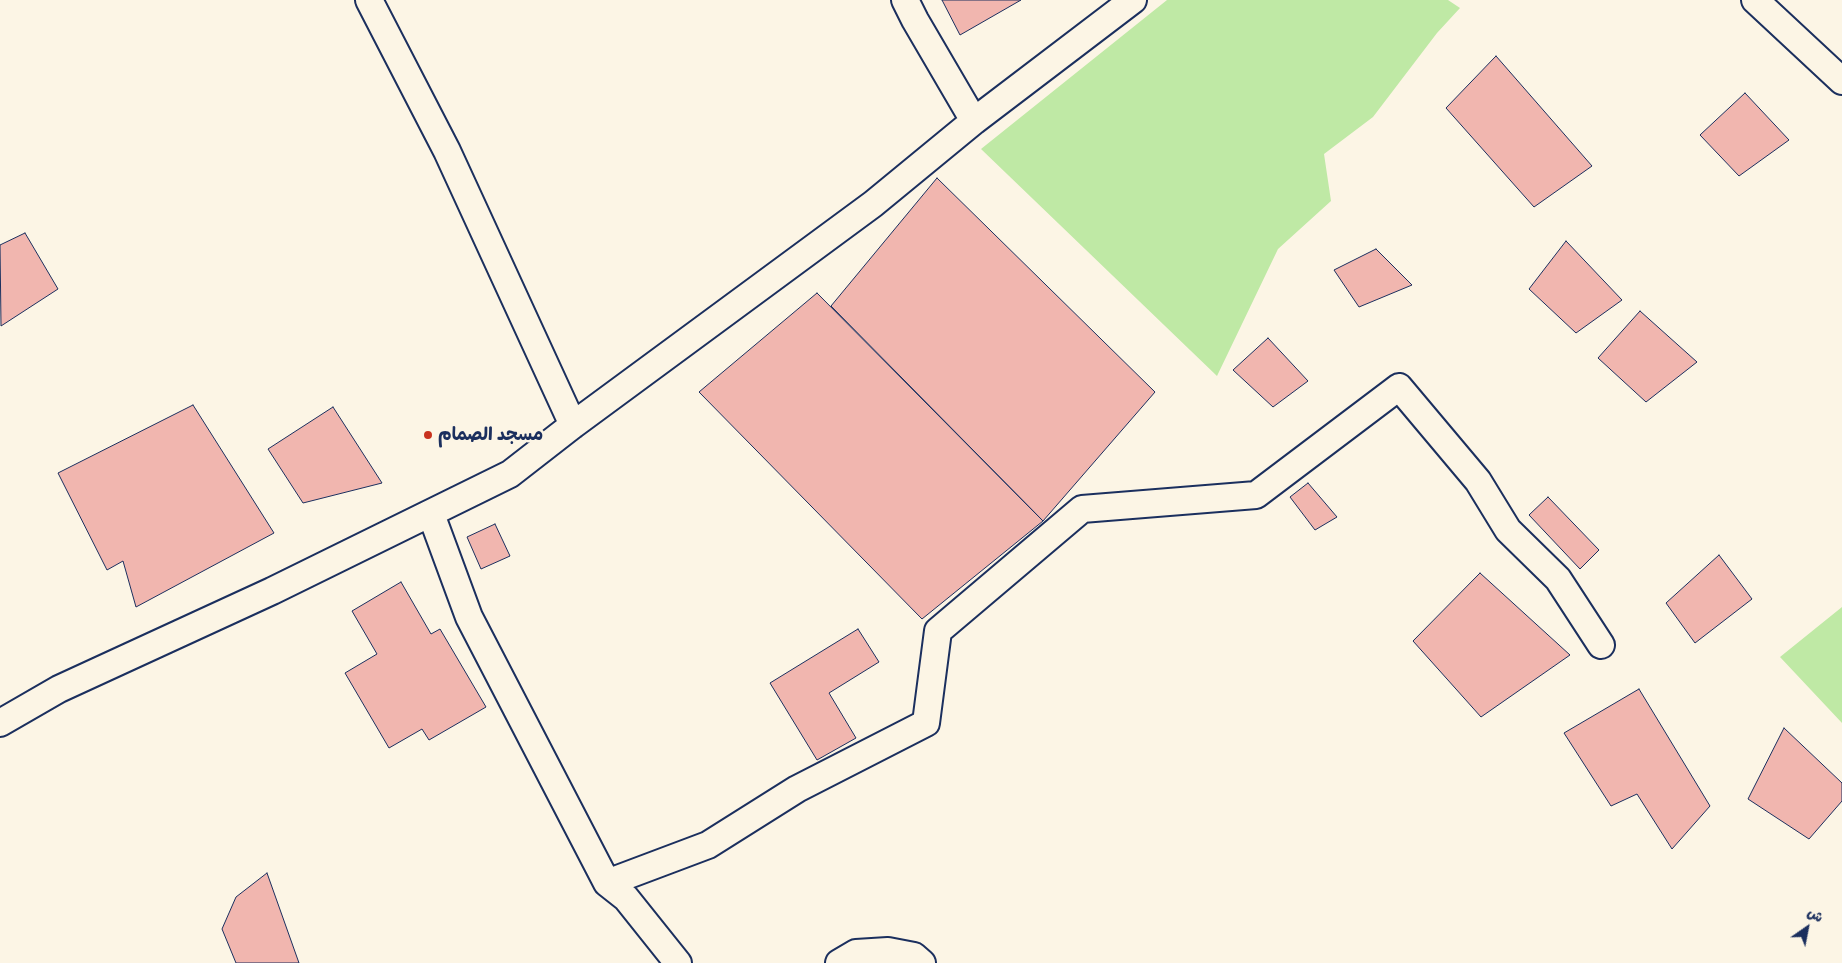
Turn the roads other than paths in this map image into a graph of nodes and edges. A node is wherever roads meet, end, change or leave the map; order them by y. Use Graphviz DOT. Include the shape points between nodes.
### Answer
graph roads {
  1 [pos="369,0"];
  2 [pos="906,0"];
  3 [pos="1133,0"];
  4 [pos="1755,0"];
  5 [pos="1842,81"];
  6 [pos="974,122"];
  7 [pos="572,424"];
  8 [pos="431,514"];
  9 [pos="1601,645"];
  10 [pos="0,723"];
  11 [pos="607,883"];
  12 [pos="678,963"];
  13 [pos="839,963"];
  14 [pos="922,963"];
  1 -- 7 [label="street" via="448,151"];
  2 -- 6 [label="street"];
  3 -- 6 [label="street"];
  4 -- 5 [label="street"];
  6 -- 7 [label="street" via="873,204"];
  7 -- 8 [label="street" via="510,474"];
  8 -- 10 [label="street" via="59,689"];
  8 -- 11 [label="street" via="469,617"];
  9 -- 11 [label="street" via="1558,579 1508,530 1478,481 1399,387 1256,495 1082,509 938,631 926,723 797,788 708,845"];
  11 -- 12 [label="street" via="626,898"];
  13 -- 14 [label="street" via="856,953 888,951 914,956"];
}
